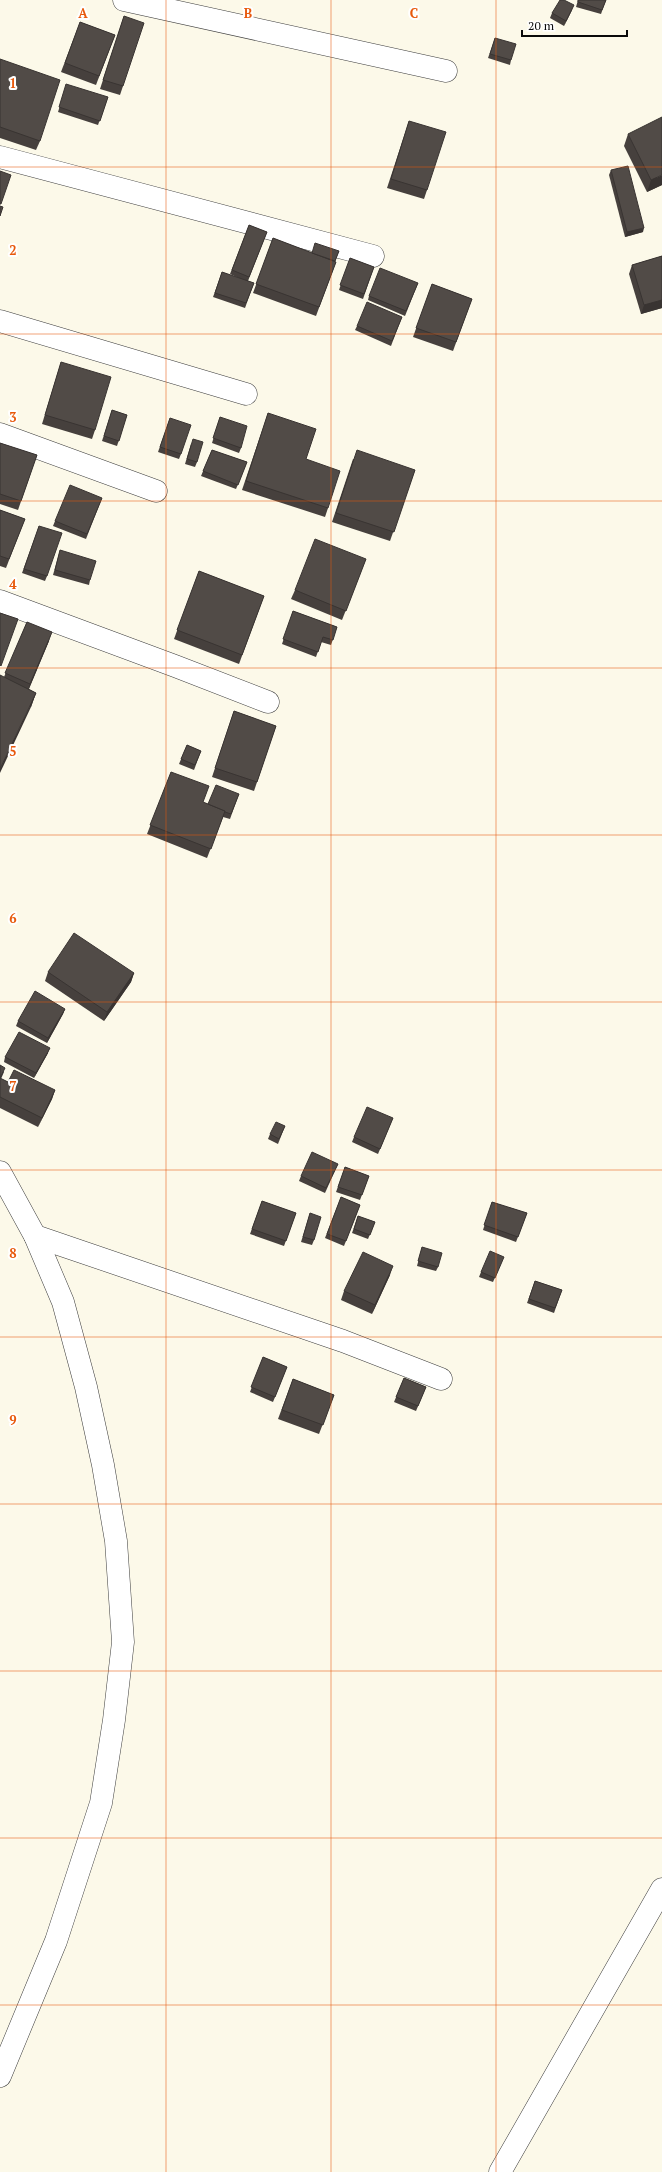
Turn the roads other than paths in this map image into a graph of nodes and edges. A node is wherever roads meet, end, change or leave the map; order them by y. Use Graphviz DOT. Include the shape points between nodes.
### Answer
graph roads {
  1 [pos="124,0"];
  2 [pos="446,72"];
  3 [pos="0,157"];
  4 [pos="373,256"];
  5 [pos="0,320"];
  6 [pos="246,394"];
  7 [pos="0,434"];
  8 [pos="156,491"];
  9 [pos="0,601"];
  10 [pos="268,702"];
  11 [pos="0,1172"];
  12 [pos="35,1236"];
  13 [pos="441,1379"];
  14 [pos="662,1889"];
  15 [pos="0,2076"];
  16 [pos="500,2172"];
  1 -- 2 [label="street"];
  3 -- 4 [label="street"];
  5 -- 6 [label="street"];
  7 -- 8 [label="street"];
  9 -- 10 [label="street"];
  11 -- 12 [label="street"];
  12 -- 13 [label="street" via="343,1341"];
  12 -- 15 [label="street" via="63,1302 102,1458 116,1541 123,1642 102,1803 56,1941"];
  14 -- 16 [label="street"];
}
